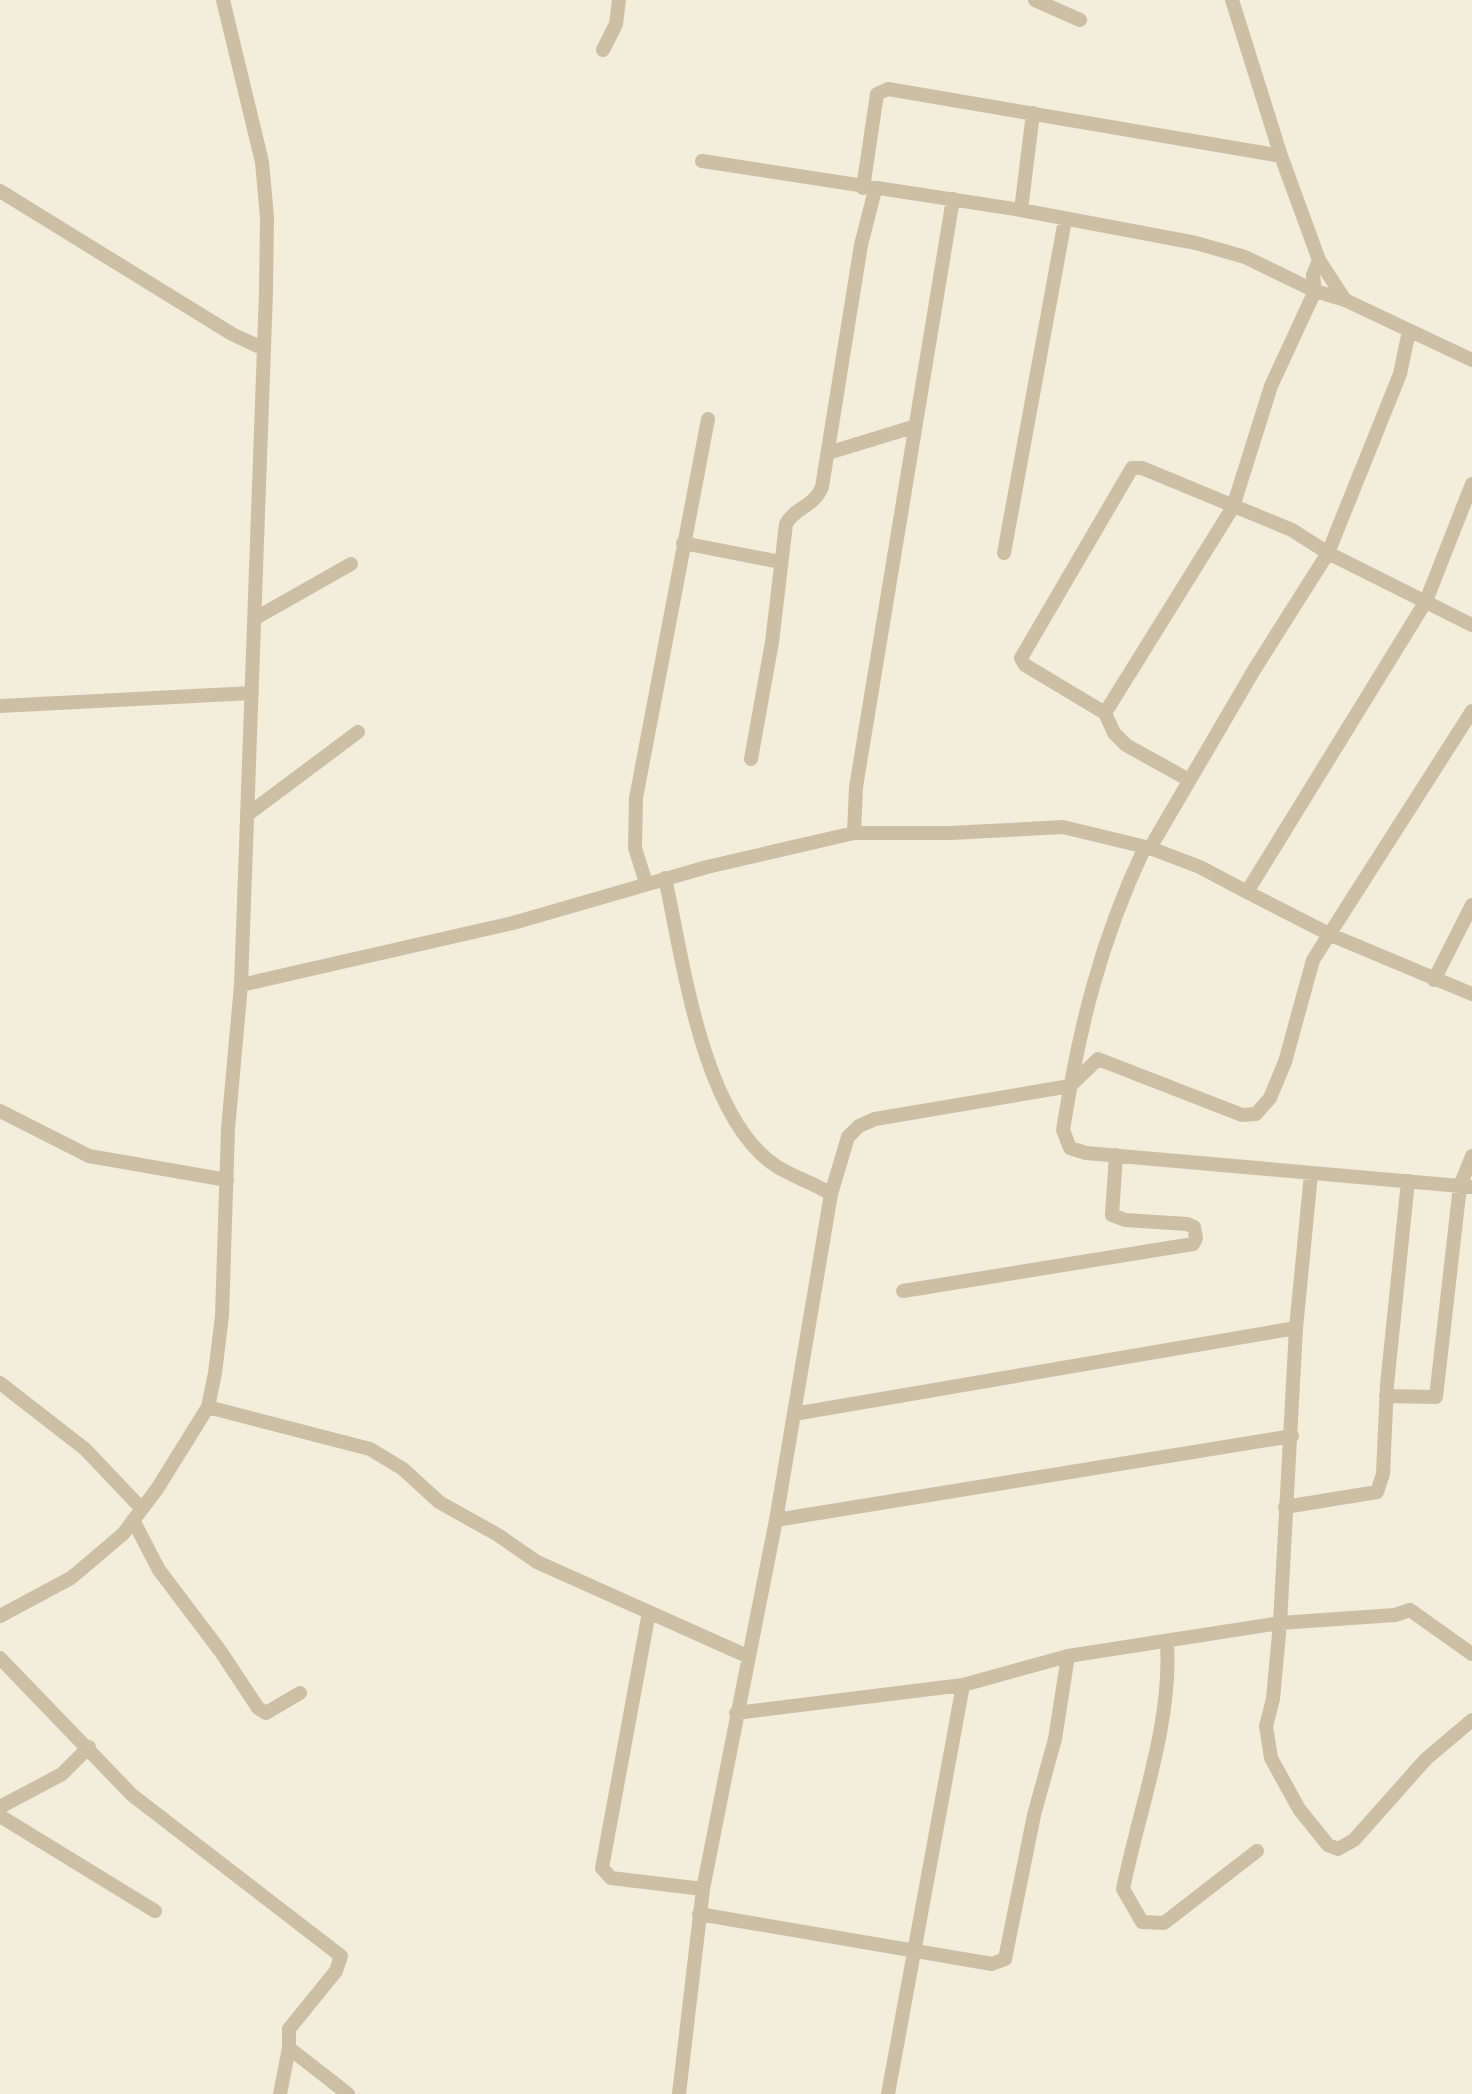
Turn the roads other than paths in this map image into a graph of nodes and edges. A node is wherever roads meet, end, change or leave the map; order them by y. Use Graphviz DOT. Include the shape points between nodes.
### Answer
graph roads {
  1 [pos="223,0"];
  2 [pos="619,0"];
  3 [pos="1035,0"];
  4 [pos="1232,0"];
  5 [pos="1080,20"];
  6 [pos="603,50"];
  7 [pos="1033,113"];
  8 [pos="1281,156"];
  9 [pos="702,161"];
  10 [pos="869,189"];
  11 [pos="0,191"];
  12 [pos="953,199"];
  13 [pos="1021,210"];
  14 [pos="1065,220"];
  15 [pos="1319,260"];
  16 [pos="1315,291"];
  17 [pos="1345,300"];
  18 [pos="1409,331"];
  19 [pos="264,349"];
  20 [pos="1472,360"];
  21 [pos="708,419"];
  22 [pos="913,427"];
  23 [pos="828,453"];
  24 [pos="1472,484"];
  25 [pos="1233,507"];
  26 [pos="683,543"];
  27 [pos="1004,553"];
  28 [pos="1328,553"];
  29 [pos="780,562"];
  30 [pos="351,564"];
  31 [pos="1426,601"];
  32 [pos="254,619"];
  33 [pos="1472,625"];
  34 [pos="252,693"];
  35 [pos="0,706"];
  36 [pos="1472,711"];
  37 [pos="1105,713"];
  38 [pos="358,732"];
  39 [pos="751,759"];
  40 [pos="1189,780"];
  41 [pos="247,815"];
  42 [pos="854,833"];
  43 [pos="1147,849"];
  44 [pos="665,878"];
  45 [pos="646,883"];
  46 [pos="1247,892"];
  47 [pos="1472,905"];
  48 [pos="1331,935"];
  49 [pos="1434,980"];
  50 [pos="241,985"];
  51 [pos="1472,994"];
  52 [pos="1070,1086"];
  53 [pos="0,1111"];
  54 [pos="1116,1155"];
  55 [pos="1472,1156"];
  56 [pos="1311,1174"];
  57 [pos="227,1180"];
  58 [pos="1408,1181"];
  59 [pos="1466,1186"];
  60 [pos="831,1194"];
  61 [pos="903,1291"];
  62 [pos="1296,1328"];
  63 [pos="0,1383"];
  64 [pos="1386,1396"];
  65 [pos="208,1407"];
  66 [pos="794,1414"];
  67 [pos="1292,1436"];
  68 [pos="1285,1507"];
  69 [pos="138,1514"];
  70 [pos="776,1520"];
  71 [pos="649,1612"];
  72 [pos="0,1616"];
  73 [pos="1280,1623"];
  74 [pos="1167,1643"];
  75 [pos="1472,1654"];
  76 [pos="747,1656"];
  77 [pos="1068,1656"];
  78 [pos="0,1658"];
  79 [pos="963,1685"];
  80 [pos="300,1693"];
  81 [pos="736,1713"];
  82 [pos="1472,1720"];
  83 [pos="89,1747"];
  84 [pos="0,1807"];
  85 [pos="0,1816"];
  86 [pos="1257,1851"];
  87 [pos="703,1889"];
  88 [pos="155,1911"];
  89 [pos="699,1914"];
  90 [pos="915,1949"];
  91 [pos="289,2048"];
  92 [pos="280,2094"];
  93 [pos="348,2094"];
  94 [pos="679,2094"];
  95 [pos="888,2094"];
  1 -- 19 [label="street" via="265,188"];
  2 -- 6 [label="street" via="616,24"];
  3 -- 5 [label="street"];
  4 -- 8 [label="street"];
  7 -- 8 [label="street"];
  7 -- 10 [label="street" via="883,90 877,94"];
  7 -- 13 [label="street"];
  8 -- 15 [label="street"];
  9 -- 10 [label="street"];
  10 -- 12 [label="street"];
  10 -- 23 [label="street"];
  11 -- 19 [label="street"];
  12 -- 13 [label="street"];
  12 -- 22 [label="street"];
  13 -- 14 [label="street"];
  14 -- 16 [label="street" via="1196,243 1245,257"];
  14 -- 27 [label="street"];
  15 -- 16 [label="street" via="1313,275"];
  15 -- 17 [label="street"];
  16 -- 17 [label="street"];
  16 -- 25 [label="street" via="1271,386"];
  17 -- 18 [label="street"];
  18 -- 20 [label="street"];
  18 -- 28 [label="street" via="1400,374"];
  19 -- 32 [label="street"];
  21 -- 26 [label="street"];
  22 -- 23 [label="street"];
  22 -- 42 [label="street" via="894,573 856,787"];
  23 -- 29 [label="street" via="819,494 786,524"];
  24 -- 31 [label="street"];
  25 -- 28 [label="street" via="1292,530"];
  25 -- 37 [label="street"];
  25 -- 37 [label="street" via="1136,466 1124,478 1021,658"];
  26 -- 29 [label="street"];
  26 -- 45 [label="street" via="636,798 635,848"];
  28 -- 31 [label="street"];
  28 -- 40 [label="street"];
  29 -- 39 [label="street"];
  30 -- 32 [label="street"];
  31 -- 33 [label="street"];
  31 -- 46 [label="street"];
  32 -- 34 [label="street"];
  34 -- 35 [label="street"];
  34 -- 41 [label="street"];
  36 -- 48 [label="street"];
  37 -- 40 [label="street" via="1126,745"];
  38 -- 41 [label="street"];
  40 -- 43 [label="street"];
  41 -- 50 [label="street"];
  42 -- 43 [label="street" via="1063,827"];
  42 -- 44 [label="street"];
  43 -- 46 [label="street" via="1200,867"];
  43 -- 52 [label="street" via="1114,911 1100,954"];
  44 -- 45 [label="street"];
  44 -- 60 [label="street" via="699,1035 727,1104 747,1136 775,1165"];
  45 -- 50 [label="street" via="513,923"];
  46 -- 48 [label="street"];
  47 -- 49 [label="street"];
  48 -- 49 [label="street"];
  48 -- 52 [label="street" via="1313,960 1285,1062 1270,1098 1256,1114 1242,1115 1098,1059"];
  49 -- 51 [label="street"];
  50 -- 57 [label="street"];
  52 -- 54 [label="street" via="1063,1130 1070,1148"];
  52 -- 60 [label="street" via="910,1112 859,1126 848,1137"];
  53 -- 57 [label="street" via="89,1156"];
  54 -- 56 [label="street"];
  54 -- 61 [label="street" via="1112,1215 1187,1224 1194,1227 1193,1244"];
  55 -- 59 [label="street"];
  56 -- 58 [label="street"];
  56 -- 62 [label="street"];
  57 -- 65 [label="street" via="222,1316"];
  58 -- 59 [label="street"];
  58 -- 64 [label="street"];
  59 -- 64 [label="street" via="1436,1397"];
  60 -- 66 [label="street"];
  62 -- 66 [label="street"];
  62 -- 67 [label="street"];
  63 -- 69 [label="street" via="85,1449"];
  64 -- 68 [label="street" via="1383,1474 1377,1492"];
  65 -- 69 [label="street"];
  65 -- 71 [label="street" via="370,1449 403,1469 439,1502 537,1562"];
  66 -- 70 [label="street"];
  67 -- 68 [label="street"];
  67 -- 70 [label="street"];
  68 -- 73 [label="street"];
  69 -- 72 [label="street" via="71,1578"];
  69 -- 80 [label="street" via="159,1570 258,1708 266,1713"];
  70 -- 76 [label="street"];
  71 -- 76 [label="street"];
  71 -- 87 [label="street" via="602,1868 611,1878"];
  73 -- 74 [label="street"];
  73 -- 75 [label="street" via="1410,1610"];
  73 -- 82 [label="street" via="1266,1726 1271,1758 1299,1809 1328,1845 1338,1849 1354,1840 1426,1759"];
  74 -- 77 [label="street"];
  74 -- 86 [label="street" via="1169,1672 1123,1889 1142,1922 1164,1923"];
  76 -- 81 [label="street"];
  77 -- 79 [label="street"];
  77 -- 90 [label="street" via="1009,1955 992,1964"];
  78 -- 83 [label="street"];
  79 -- 81 [label="street"];
  79 -- 90 [label="street"];
  81 -- 87 [label="street"];
  83 -- 84 [label="street" via="62,1774"];
  83 -- 91 [label="street" via="169,1827 341,1956 336,1971 289,2029"];
  85 -- 88 [label="street"];
  87 -- 89 [label="street"];
  89 -- 90 [label="street"];
  89 -- 94 [label="street"];
  90 -- 95 [label="street"];
  91 -- 92 [label="street"];
  91 -- 93 [label="street"];
}
